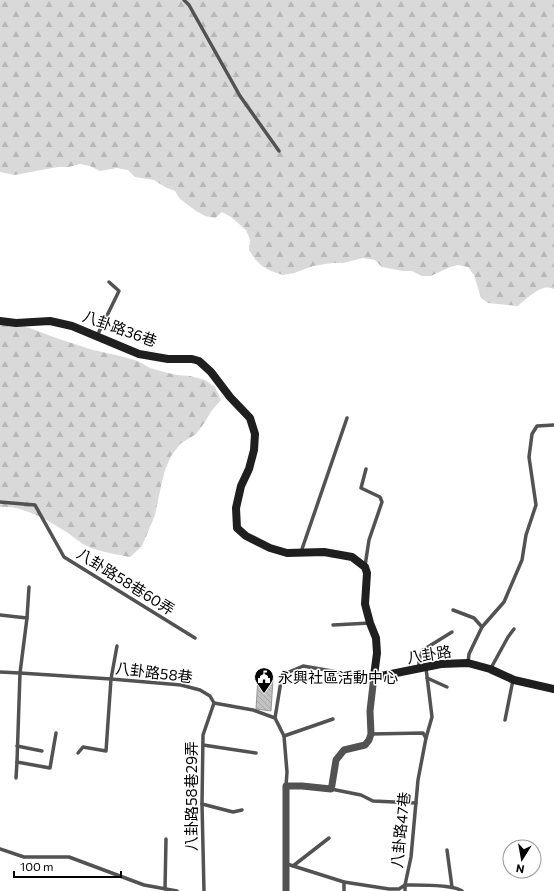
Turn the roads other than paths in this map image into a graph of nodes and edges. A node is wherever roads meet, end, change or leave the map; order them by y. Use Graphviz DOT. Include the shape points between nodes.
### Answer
graph roads {
  1 [pos="184,0"];
  2 [pos="279,151"];
  3 [pos="109,282"];
  4 [pos="0,321"];
  5 [pos="97,336"];
  6 [pos="347,418"];
  7 [pos="554,425"];
  8 [pos="366,469"];
  9 [pos="0,502"];
  10 [pos="300,553"];
  11 [pos="365,567"];
  12 [pos="29,586"];
  13 [pos="452,610"];
  14 [pos="0,615"];
  15 [pos="27,618"];
  16 [pos="370,623"];
  17 [pos="333,625"];
  18 [pos="482,628"];
  19 [pos="514,629"];
  20 [pos="452,632"];
  21 [pos="195,638"];
  22 [pos="117,646"];
  23 [pos="468,663"];
  24 [pos="422,667"];
  25 [pos="490,669"];
  26 [pos="0,672"];
  27 [pos="20,673"];
  28 [pos="374,676"];
  29 [pos="427,678"];
  30 [pos="111,679"];
  31 [pos="514,680"];
  32 [pos="447,687"];
  33 [pos="554,689"];
  34 [pos="214,703"];
  35 [pos="275,718"];
  36 [pos="333,719"];
  37 [pos="505,720"];
  38 [pos="56,733"];
  39 [pos="371,734"];
  40 [pos="284,736"];
  41 [pos="426,738"];
  42 [pos="203,745"];
  43 [pos="18,746"];
  44 [pos="42,751"];
  45 [pos="78,753"];
  46 [pos="256,753"];
  47 [pos="17,762"];
  48 [pos="16,778"];
  49 [pos="286,786"];
  50 [pos="331,789"];
  51 [pos="416,803"];
  52 [pos="202,804"];
  53 [pos="242,810"];
  54 [pos="329,838"];
  55 [pos="166,839"];
  56 [pos="0,849"];
  57 [pos="447,850"];
  58 [pos="290,865"];
  59 [pos="344,882"];
  60 [pos="405,885"];
  61 [pos="452,887"];
  62 [pos="165,889"];
  63 [pos="177,891"];
  64 [pos="204,891"];
  65 [pos="286,891"];
  66 [pos="344,891"];
  67 [pos="405,891"];
  68 [pos="462,891"];
  1 -- 2 [label="lane" via="240,96"];
  3 -- 5 [label="lane" via="119,291"];
  4 -- 5 [label="street, 八卦路36巷" via="16,324 50,322 72,326"];
  5 -- 10 [label="street, 八卦路36巷" via="140,354 199,361 211,372 250,418 255,434 254,450 236,508 237,528 246,536 270,548 287,554"];
  6 -- 10 [label="lane"];
  7 -- 18 [label="lane" via="537,426 532,434 529,457 536,505 526,535 522,560 504,602"];
  8 -- 11 [label="lane" via="361,488 380,497 382,502 369,540"];
  9 -- 21 [label="lane, 八卦路58巷60弄" via="35,505 64,557"];
  10 -- 11 [label="street, 八卦路36巷" via="324,552 352,557"];
  11 -- 16 [label="street" via="365,604"];
  12 -- 15 [label="lane"];
  13 -- 18 [label="lane" via="474,618"];
  14 -- 15 [label="lane"];
  15 -- 27 [label="lane"];
  16 -- 17 [label="lane"];
  16 -- 28 [label="street" via="376,638"];
  18 -- 23 [label="lane" via="469,654"];
  19 -- 25 [label="lane"];
  20 -- 24 [label="lane" via="423,650 419,660"];
  22 -- 30 [label="lane"];
  23 -- 24 [label="street, 八卦路"];
  23 -- 25 [label="street, 八卦路"];
  24 -- 28 [label="street, 八卦路"];
  24 -- 29 [label="lane, 八卦路47巷"];
  25 -- 31 [label="street, 八卦路"];
  26 -- 27 [label="lane, 八卦路58巷"];
  27 -- 30 [label="lane, 八卦路58巷"];
  27 -- 43 [label="lane"];
  28 -- 35 [label="lane" via="304,666 282,676"];
  28 -- 39 [label="street" via="370,711"];
  29 -- 32 [label="lane"];
  29 -- 41 [label="lane, 八卦路47巷" via="432,717"];
  30 -- 34 [label="lane, 八卦路58巷" via="181,685 200,690 210,696"];
  30 -- 45 [label="lane" via="106,751 83,747"];
  31 -- 33 [label="street, 八卦路"];
  31 -- 37 [label="lane"];
  34 -- 35 [label="lane" via="253,710"];
  34 -- 42 [label="lane, 八卦路58巷29弄" via="203,735"];
  35 -- 40 [label="lane"];
  36 -- 40 [label="lane"];
  38 -- 47 [label="lane" via="50,768"];
  39 -- 41 [label="lane" via="423,733"];
  39 -- 50 [label="street" via="370,740 364,745 344,750 336,760"];
  40 -- 49 [label="lane" via="288,772"];
  41 -- 51 [label="lane, 八卦路47巷"];
  42 -- 46 [label="lane"];
  42 -- 52 [label="lane, 八卦路58巷29弄"];
  43 -- 44 [label="lane"];
  43 -- 47 [label="lane"];
  47 -- 48 [label="lane"];
  49 -- 50 [label="street"];
  49 -- 58 [label="street"];
  50 -- 51 [label="lane" via="361,795 373,801"];
  51 -- 60 [label="lane, 八卦路47巷" via="412,857"];
  52 -- 53 [label="lane" via="233,812"];
  52 -- 64 [label="lane, 八卦路58巷29弄"];
  54 -- 58 [label="lane"];
  55 -- 62 [label="lane"];
  56 -- 62 [label="lane" via="24,857 69,857 144,885"];
  57 -- 61 [label="lane"];
  58 -- 59 [label="lane, 八卦路47巷"];
  58 -- 65 [label="street"];
  59 -- 60 [label="lane, 八卦路47巷" via="389,889 398,889"];
  59 -- 66 [label="lane"];
  60 -- 61 [label="lane"];
  60 -- 67 [label="lane"];
  61 -- 68 [label="lane"];
  62 -- 63 [label="lane"];
}
